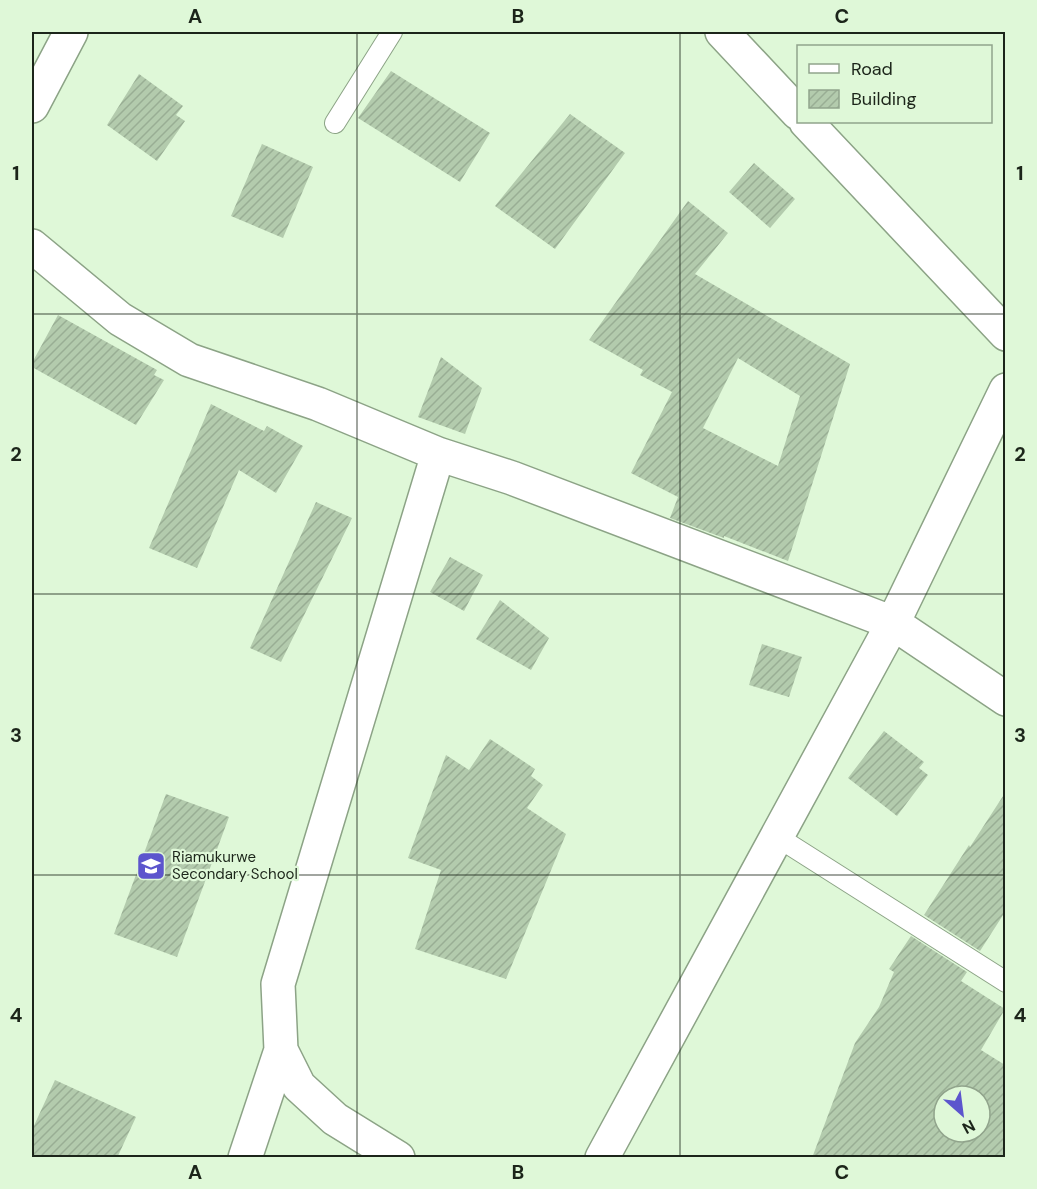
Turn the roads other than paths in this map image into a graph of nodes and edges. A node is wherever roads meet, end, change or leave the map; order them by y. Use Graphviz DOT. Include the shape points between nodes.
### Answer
graph roads {
  1 [pos="71,32"];
  2 [pos="392,32"];
  3 [pos="722,32"];
  4 [pos="32,106"];
  5 [pos="797,112"];
  6 [pos="335,123"];
  7 [pos="807,123"];
  8 [pos="32,246"];
  9 [pos="1005,334"];
  10 [pos="1005,390"];
  11 [pos="438,454"];
  12 [pos="893,623"];
  13 [pos="1005,699"];
  14 [pos="776,836"];
  15 [pos="1005,982"];
  16 [pos="281,1050"];
  17 [pos="245,1158"];
  18 [pos="398,1158"];
  19 [pos="602,1158"];
  1 -- 4 [label="street"];
  2 -- 6 [label="lane"];
  3 -- 5 [label="street"];
  7 -- 9 [label="street"];
  8 -- 11 [label="street" via="120,319 189,360 318,404"];
  10 -- 12 [label="street"];
  11 -- 12 [label="street" via="512,478"];
  11 -- 16 [label="street" via="278,984"];
  12 -- 13 [label="street"];
  12 -- 14 [label="street"];
  14 -- 15 [label="lane"];
  14 -- 19 [label="street"];
  16 -- 17 [label="street"];
  16 -- 18 [label="street" via="299,1086 335,1119"];
}
